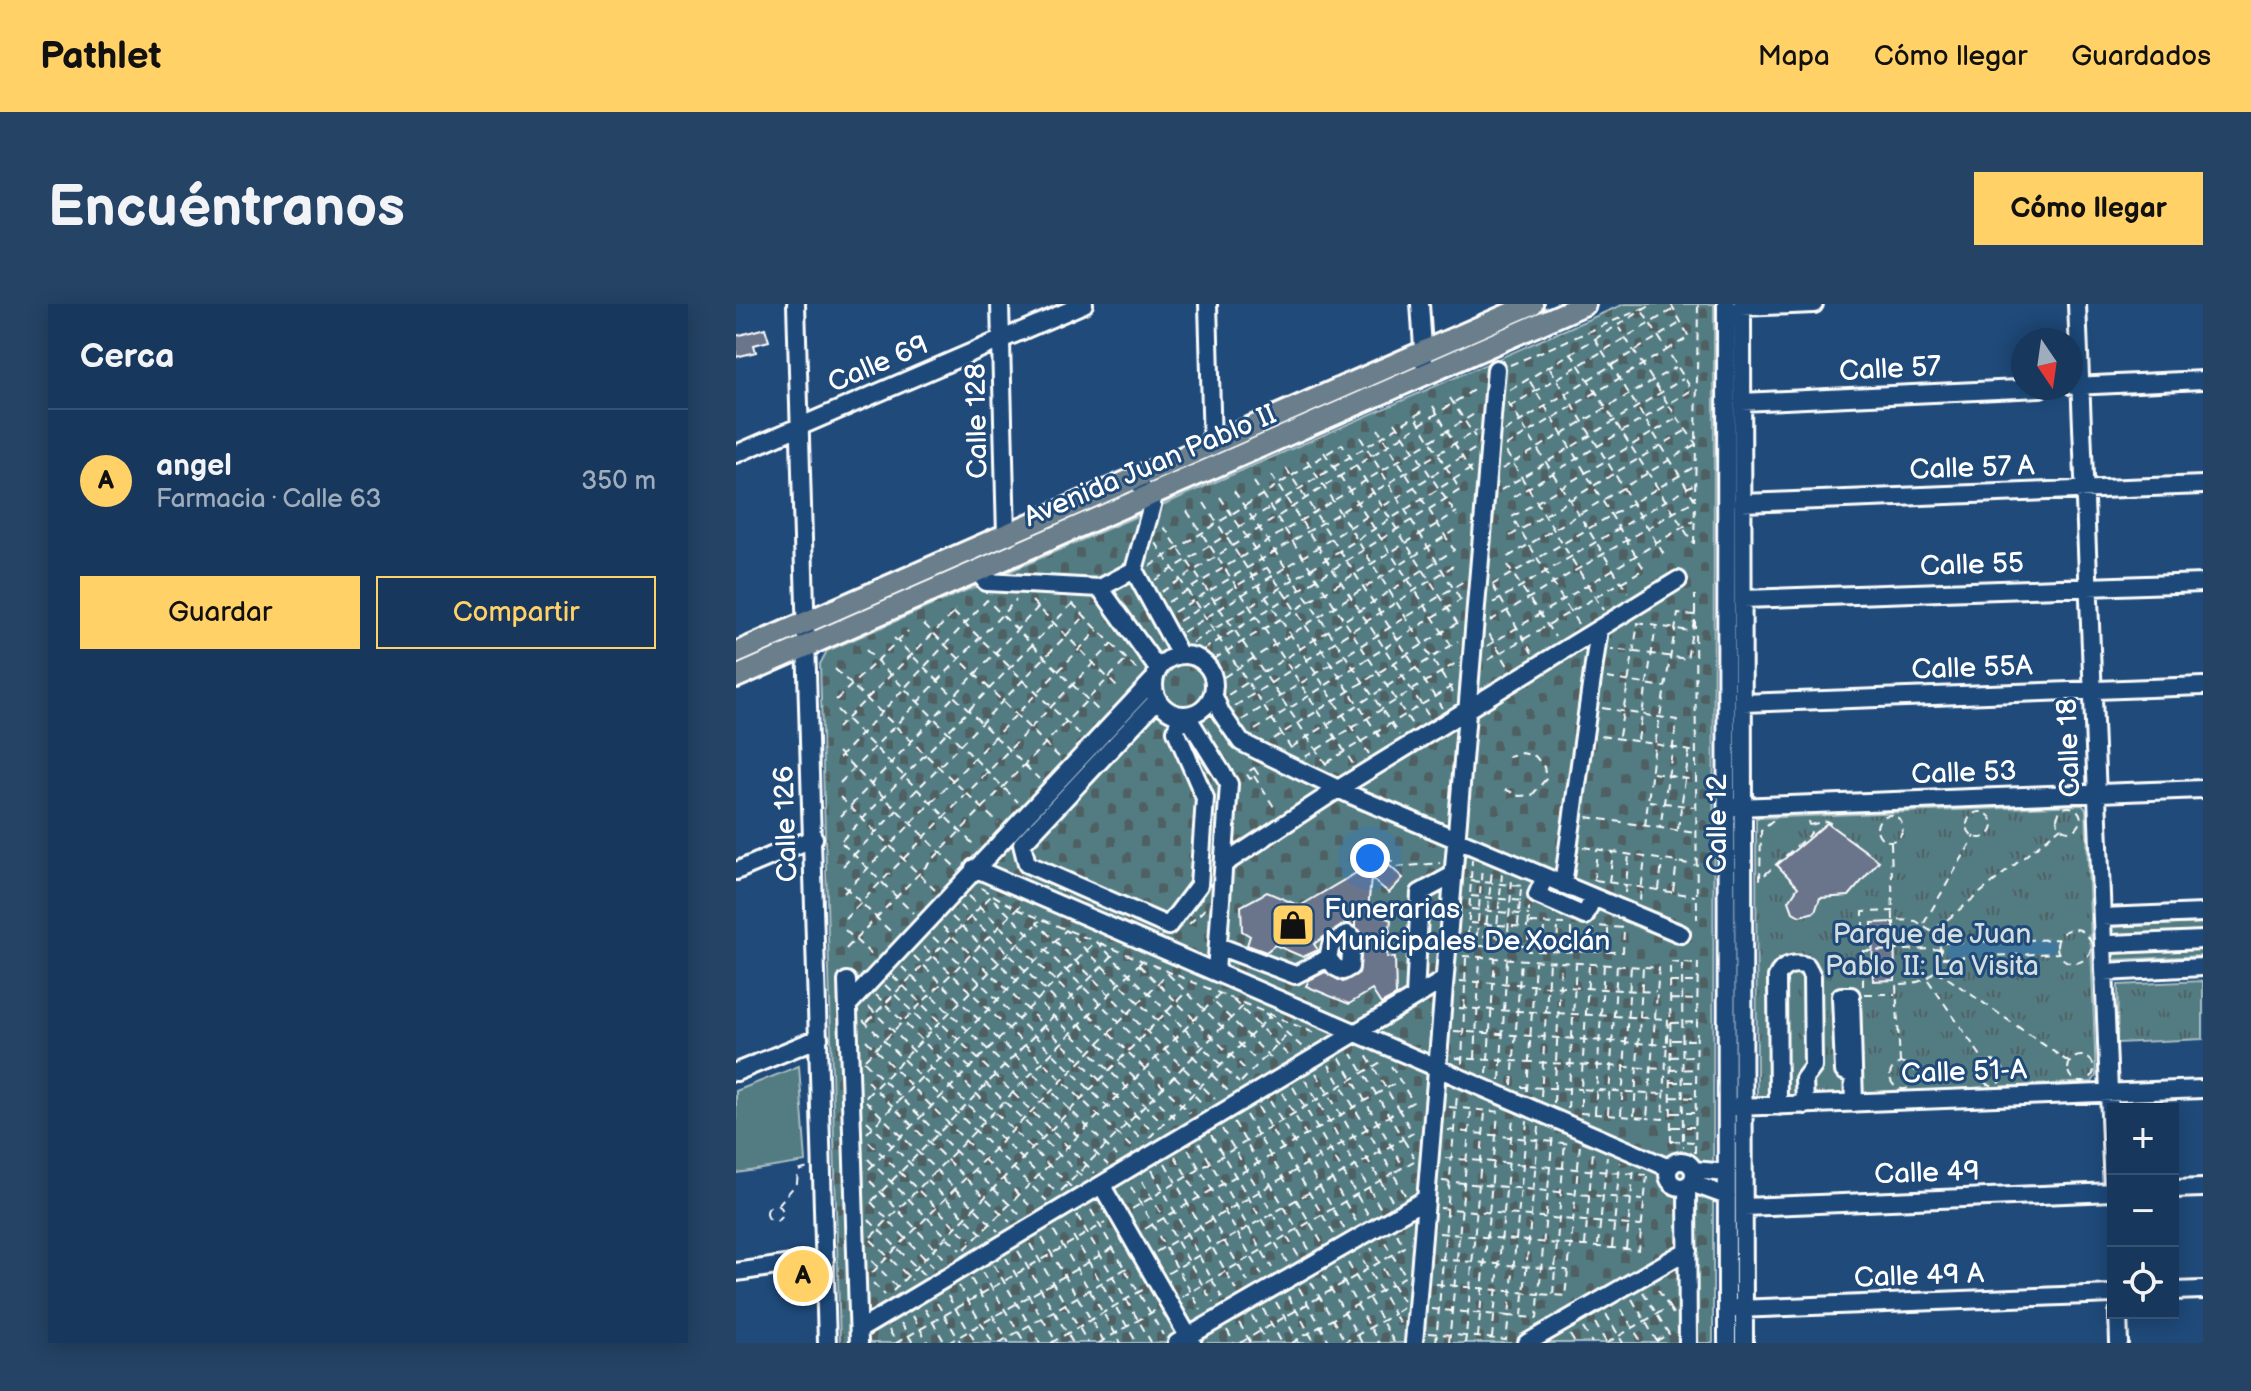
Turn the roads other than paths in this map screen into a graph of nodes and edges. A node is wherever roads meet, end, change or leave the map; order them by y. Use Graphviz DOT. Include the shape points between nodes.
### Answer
graph roads {
  1 [pos="796,304"];
  2 [pos="1000,304"];
  3 [pos="1084,304"];
  4 [pos="1208,304"];
  5 [pos="1420,304"];
  6 [pos="1532,304"];
  7 [pos="1585,304"];
  8 [pos="1814,304"];
  9 [pos="2077,304"];
  10 [pos="1737,305"];
  11 [pos="2077,328"];
  12 [pos="1001,339"];
  13 [pos="1424,352"];
  14 [pos="1496,372"];
  15 [pos="1424,377"];
  16 [pos="2203,380"];
  17 [pos="2083,386"];
  18 [pos="2011,389"];
  19 [pos="2077,400"];
  20 [pos="1742,402"];
  21 [pos="801,426"];
  22 [pos="1212,445"];
  23 [pos="736,454"];
  24 [pos="1136,479"];
  25 [pos="2203,485"];
  26 [pos="2084,490"];
  27 [pos="1149,498"];
  28 [pos="1742,503"];
  29 [pos="1006,536"];
  30 [pos="1734,567"];
  31 [pos="1140,569"];
  32 [pos="977,571"];
  33 [pos="1678,580"];
  34 [pos="2203,583"];
  35 [pos="2088,587"];
  36 [pos="1100,588"];
  37 [pos="1743,599"];
  38 [pos="807,624"];
  39 [pos="1599,629"];
  40 [pos="805,647"];
  41 [pos="1185,650"];
  42 [pos="736,653"];
  43 [pos="1151,674"];
  44 [pos="736,677"];
  45 [pos="2203,686"];
  46 [pos="2092,690"];
  47 [pos="1219,696"];
  48 [pos="1157,700"];
  49 [pos="1743,703"];
  50 [pos="1461,704"];
  51 [pos="1184,716"];
  52 [pos="1338,789"];
  53 [pos="2203,789"];
  54 [pos="2097,794"];
  55 [pos="1735,807"];
  56 [pos="814,838"];
  57 [pos="1456,840"];
  58 [pos="1224,864"];
  59 [pos="967,870"];
  60 [pos="736,871"];
  61 [pos="1453,873"];
  62 [pos="1539,882"];
  63 [pos="1563,885"];
  64 [pos="1593,897"];
  65 [pos="2203,913"];
  66 [pos="2102,917"];
  67 [pos="1168,926"];
  68 [pos="1681,934"];
  69 [pos="2203,940"];
  70 [pos="2112,944"];
  71 [pos="1218,946"];
  72 [pos="1157,947"];
  73 [pos="1328,958"];
  74 [pos="2203,967"];
  75 [pos="1216,972"];
  76 [pos="2104,972"];
  77 [pos="847,981"];
  78 [pos="1447,981"];
  79 [pos="1415,997"];
  80 [pos="848,1005"];
  81 [pos="1356,1032"];
  82 [pos="819,1038"];
  83 [pos="1442,1062"];
  84 [pos="736,1072"];
  85 [pos="1853,1075"];
  86 [pos="1804,1079"];
  87 [pos="1777,1081"];
  88 [pos="2203,1089"];
  89 [pos="2109,1093"];
  90 [pos="1854,1103"];
  91 [pos="1805,1105"];
  92 [pos="1778,1106"];
  93 [pos="1735,1107"];
  94 [pos="1727,1173"];
  95 [pos="1692,1174"];
  96 [pos="2112,1175"];
  97 [pos="1096,1182"];
  98 [pos="2203,1188"];
  99 [pos="2179,1189"];
  100 [pos="2107,1191"];
  101 [pos="1727,1196"];
  102 [pos="1430,1204"];
  103 [pos="1744,1207"];
  104 [pos="1688,1250"];
  105 [pos="825,1259"];
  106 [pos="736,1272"];
  107 [pos="2203,1290"];
  108 [pos="2179,1291"];
  109 [pos="2107,1294"];
  110 [pos="1727,1309"];
  111 [pos="1744,1310"];
  112 [pos="2118,1319"];
  113 [pos="859,1336"];
  114 [pos="1419,1338"];
  115 [pos="1180,1339"];
  116 [pos="827,1343"];
  117 [pos="1527,1343"];
  118 [pos="1688,1343"];
  119 [pos="1727,1343"];
  120 [pos="1744,1343"];
  121 [pos="2119,1343"];
  1 -- 21 [label="street, Calle 126"];
  2 -- 12 [label="street, Calle 128"];
  3 -- 12 [label="street, Calle 69"];
  4 -- 22 [label="street"];
  5 -- 13 [label="street"];
  6 -- 13 [label="main road, Avenida Juan Pablo II"];
  7 -- 15 [label="main road, Avenida Juan Pablo II"];
  8 -- 10 [label="street"];
  9 -- 11 [label="street, Calle 18"];
  10 -- 20 [label="street, Calle 12"];
  10 -- 30 [label="street, Calle 12"];
  12 -- 21 [label="street, Calle 69"];
  12 -- 29 [label="street, Calle 128"];
  13 -- 15 [label="street"];
  13 -- 22 [label="main road, Avenida Juan Pablo II"];
  14 -- 50 [label="street"];
  15 -- 27 [label="main road, Avenida Juan Pablo II"];
  16 -- 17 [label="street"];
  18 -- 20 [label="street, Calle 57"];
  19 -- 26 [label="street, Calle 18"];
  20 -- 28 [label="street, Calle 12"];
  21 -- 23 [label="street, Calle 69"];
  21 -- 38 [label="street, Calle 126"];
  22 -- 24 [label="main road, Avenida Juan Pablo II"];
  24 -- 27 [label="street"];
  24 -- 29 [label="main road, Avenida Juan Pablo II"];
  25 -- 26 [label="street, Calle 57 A"];
  26 -- 28 [label="street, Calle 57 A"];
  26 -- 35 [label="street, Calle 18"];
  27 -- 31 [label="street" via="1150,522"];
  27 -- 32 [label="main road, Avenida Juan Pablo II"];
  28 -- 30 [label="street, Calle 12"];
  29 -- 38 [label="main road, Avenida Juan Pablo II"];
  30 -- 37 [label="street, Calle 12"];
  30 -- 55 [label="street, Calle 12"];
  31 -- 36 [label="street"];
  31 -- 41 [label="street"];
  32 -- 36 [label="street" via="986,582"];
  32 -- 40 [label="main road, Avenida Juan Pablo II"];
  33 -- 39 [label="street"];
  34 -- 35 [label="street, Calle 55"];
  35 -- 37 [label="street, Calle 55"];
  35 -- 46 [label="street, Calle 18"];
  36 -- 43 [label="street"];
  37 -- 49 [label="street, Calle 12"];
  38 -- 40 [label="street, Calle 126"];
  38 -- 42 [label="main road, Avenida Juan Pablo II"];
  39 -- 50 [label="street"];
  39 -- 63 [label="street"];
  40 -- 44 [label="main road, Avenida Juan Pablo II"];
  40 -- 56 [label="street, Calle 126"];
  41 -- 43 [label="street"];
  41 -- 47 [label="street" via="1207,665"];
  43 -- 48 [label="street"];
  43 -- 59 [label="street"];
  45 -- 46 [label="street, Calle 55A"];
  46 -- 49 [label="street, Calle 55A"];
  46 -- 54 [label="street, Calle 18"];
  47 -- 51 [label="street"];
  47 -- 52 [label="street" via="1241,742"];
  48 -- 51 [label="street"];
  48 -- 67 [label="street" via="1022,844 1027,864"];
  49 -- 55 [label="street, Calle 12"];
  50 -- 52 [label="street"];
  50 -- 57 [label="street"];
  51 -- 58 [label="street" via="1229,784"];
  51 -- 67 [label="street" via="1176,731 1205,798 1199,885"];
  52 -- 57 [label="street"];
  52 -- 58 [label="street"];
  53 -- 54 [label="street, Calle 53"];
  54 -- 55 [label="street, Calle 53"];
  54 -- 66 [label="street, Calle 18"];
  55 -- 93 [label="street, Calle 12"];
  56 -- 60 [label="street"];
  56 -- 82 [label="street, Calle 126"];
  57 -- 61 [label="street"];
  57 -- 62 [label="street"];
  58 -- 71 [label="street"];
  59 -- 72 [label="street"];
  59 -- 80 [label="street"];
  61 -- 78 [label="street"];
  61 -- 79 [label="street" via="1420,893"];
  62 -- 63 [label="street"];
  62 -- 64 [label="street" via="1537,895 1585,916"];
  63 -- 64 [label="street"];
  64 -- 68 [label="street"];
  65 -- 66 [label="street"];
  66 -- 76 [label="street, Calle 18"];
  67 -- 72 [label="street"];
  69 -- 70 [label="street"];
  71 -- 73 [label="street" via="1289,975"];
  71 -- 75 [label="street"];
  72 -- 75 [label="street"];
  74 -- 76 [label="street"];
  75 -- 81 [label="street"];
  76 -- 89 [label="street, Calle 18"];
  77 -- 80 [label="street"];
  78 -- 79 [label="street"];
  78 -- 83 [label="street"];
  79 -- 81 [label="street"];
  80 -- 113 [label="street"];
  81 -- 83 [label="street"];
  81 -- 97 [label="street"];
  82 -- 84 [label="street"];
  82 -- 105 [label="street, Calle 126"];
  83 -- 95 [label="street" via="1669,1168 1670,1181 1678,1187"];
  83 -- 102 [label="street"];
  85 -- 90 [label="street"];
  86 -- 87 [label="street"];
  86 -- 87 [label="street" via="1813,1067 1812,976 1807,966 1795,964 1777,977"];
  86 -- 91 [label="street"];
  87 -- 92 [label="street"];
  88 -- 89 [label="street, Calle 51-A"];
  89 -- 90 [label="street, Calle 51-A"];
  89 -- 96 [label="street, Calle 18"];
  90 -- 91 [label="street, Calle 51-A"];
  91 -- 92 [label="street, Calle 51-A"];
  92 -- 93 [label="street, Calle 51-A"];
  93 -- 94 [label="street, Calle 12"];
  93 -- 103 [label="street, Calle 12"];
  94 -- 95 [label="street"];
  94 -- 101 [label="street, Calle 12"];
  95 -- 101 [label="street"];
  95 -- 104 [label="street"];
  97 -- 113 [label="street"];
  97 -- 115 [label="street"];
  98 -- 99 [label="street"];
  100 -- 103 [label="street, Calle 49"];
  101 -- 110 [label="street, Calle 12"];
  102 -- 114 [label="street"];
  102 -- 115 [label="street"];
  103 -- 111 [label="street, Calle 12"];
  104 -- 117 [label="street"];
  104 -- 118 [label="street"];
  105 -- 106 [label="street"];
  105 -- 116 [label="street, Calle 126"];
  107 -- 108 [label="street"];
  109 -- 111 [label="street, Calle 49 A"];
  110 -- 111 [label="street, Calle 49 A"];
  110 -- 119 [label="street, Calle 12"];
  111 -- 120 [label="street, Calle 12"];
  112 -- 121 [label="street"];
}
